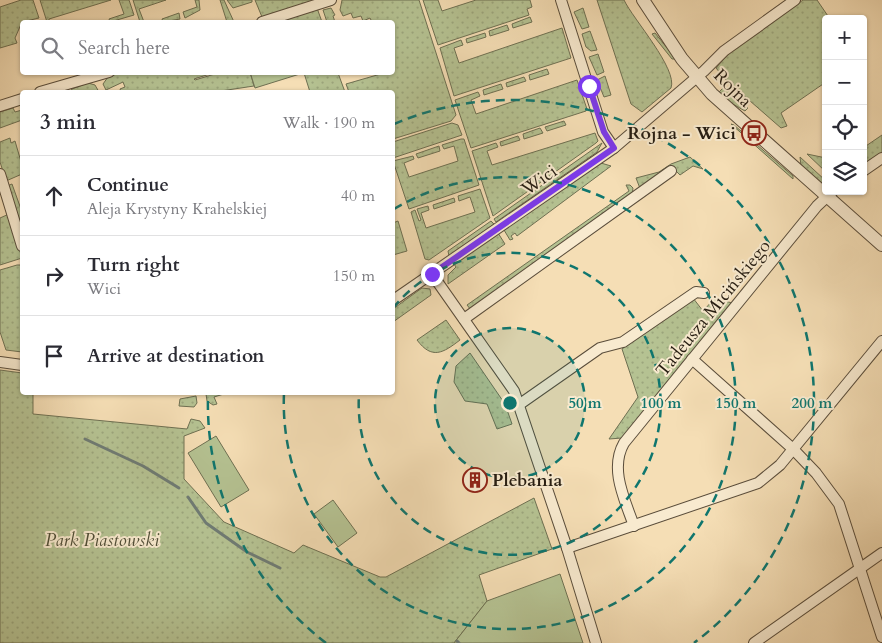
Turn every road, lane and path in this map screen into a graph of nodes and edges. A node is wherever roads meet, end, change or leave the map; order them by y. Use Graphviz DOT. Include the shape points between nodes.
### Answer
graph roads {
  1 [pos="332,0"];
  2 [pos="561,0"];
  3 [pos="643,0"];
  4 [pos="795,0"];
  5 [pos="268,20"];
  6 [pos="99,75"];
  7 [pos="697,77"];
  8 [pos="47,90"];
  9 [pos="20,99"];
  10 [pos="0,106"];
  11 [pos="614,148"];
  12 [pos="882,158"];
  13 [pos="867,168"];
  14 [pos="671,171"];
  15 [pos="0,174"];
  16 [pos="822,188"];
  17 [pos="828,195"];
  18 [pos="830,195"];
  19 [pos="20,239"];
  20 [pos="882,245"];
  21 [pos="432,274"];
  22 [pos="704,293"];
  23 [pos="395,299"];
  24 [pos="464,318"];
  25 [pos="882,341"];
  26 [pos="692,358"];
  27 [pos="0,362"];
  28 [pos="20,365"];
  29 [pos="520,404"];
  30 [pos="793,449"];
  31 [pos="634,526"];
  32 [pos="567,548"];
  33 [pos="882,553"];
  34 [pos="860,568"];
  35 [pos="882,637"];
  36 [pos="596,643"];
  37 [pos="754,643"];
  1 -- 5 [label="street"];
  2 -- 11 [label="street" via="604,132"];
  3 -- 7 [label="street, Rojna"];
  4 -- 7 [label="street, Wici" via="724,51"];
  6 -- 8 [label="street"];
  7 -- 11 [label="street, Wici"];
  7 -- 16 [label="street, Rojna" via="732,113"];
  9 -- 10 [label="street"];
  11 -- 21 [label="street, Wici"];
  12 -- 13 [label="street"];
  14 -- 24 [label="street"];
  15 -- 19 [label="street"];
  17 -- 26 [label="street, Tadeusza Micińskiego"];
  18 -- 20 [label="street, Rojna"];
  21 -- 23 [label="street, Wici"];
  21 -- 24 [label="street"];
  22 -- 29 [label="street" via="696,292 624,342 600,348"];
  24 -- 29 [label="street" via="511,385"];
  25 -- 30 [label="street"];
  26 -- 30 [label="street"];
  26 -- 31 [label="street, Tadeusza Micińskiego" via="618,452 619,479"];
  27 -- 28 [label="street"];
  29 -- 32 [label="street"];
  30 -- 31 [label="street" via="769,475 753,486"];
  30 -- 34 [label="street" via="833,493"];
  31 -- 32 [label="street"];
  32 -- 36 [label="street"];
  33 -- 34 [label="street"];
  34 -- 35 [label="street"];
  34 -- 37 [label="street"];
}
